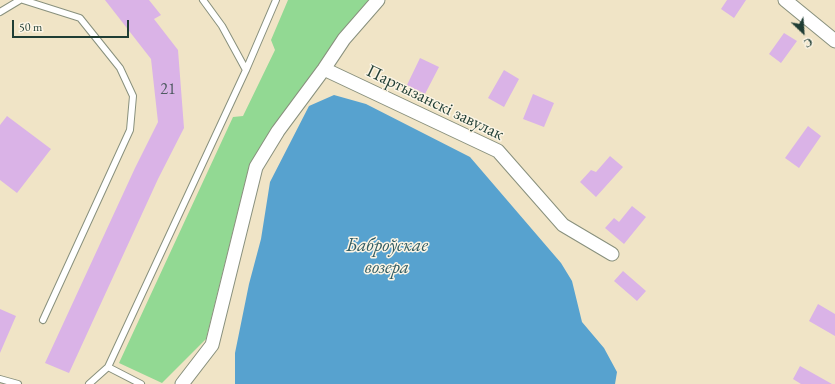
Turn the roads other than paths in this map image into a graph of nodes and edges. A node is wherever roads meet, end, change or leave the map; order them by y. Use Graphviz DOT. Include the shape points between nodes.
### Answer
graph roads {
  1 [pos="20,0"];
  2 [pos="23,0"];
  3 [pos="203,0"];
  4 [pos="276,0"];
  5 [pos="378,0"];
  6 [pos="786,0"];
  7 [pos="0,12"];
  8 [pos="835,41"];
  9 [pos="246,70"];
  10 [pos="324,70"];
  11 [pos="612,254"];
  12 [pos="43,320"];
  13 [pos="108,368"];
  14 [pos="0,379"];
  15 [pos="18,384"];
  16 [pos="89,384"];
  17 [pos="141,384"];
  18 [pos="182,384"];
  1 -- 7 [label="lane"];
  2 -- 12 [label="lane" via="80,18 120,68 133,96 130,130"];
  3 -- 9 [label="lane" via="222,26"];
  4 -- 9 [label="lane"];
  5 -- 10 [label="street" via="344,39"];
  6 -- 8 [label="street"];
  9 -- 13 [label="lane"];
  10 -- 11 [label="street, Партызанскі завулак" via="498,150 563,225"];
  10 -- 18 [label="street" via="278,131 256,167 212,345"];
  13 -- 16 [label="lane"];
  13 -- 17 [label="lane"];
  14 -- 15 [label="lane"];
}
